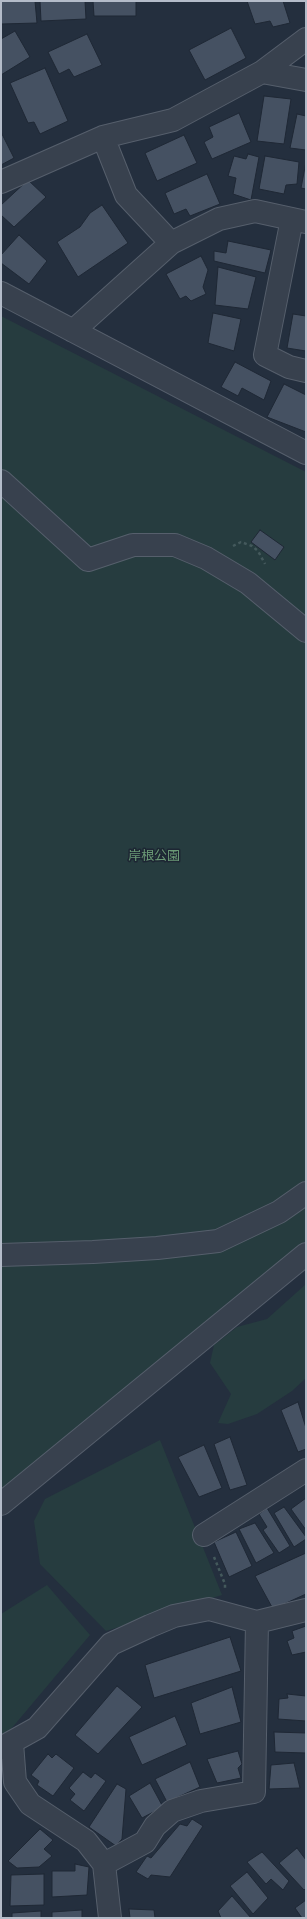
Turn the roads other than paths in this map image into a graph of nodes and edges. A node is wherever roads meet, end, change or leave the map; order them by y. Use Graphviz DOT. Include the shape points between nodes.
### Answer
graph roads {
  1 [pos="306,39"];
  2 [pos="262,72"];
  3 [pos="306,80"];
  4 [pos="103,137"];
  5 [pos="1,182"];
  6 [pos="299,220"];
  7 [pos="171,243"];
  8 [pos="1,293"];
  9 [pos="73,331"];
  10 [pos="306,372"];
  11 [pos="306,453"];
  12 [pos="1,481"];
  13 [pos="306,631"];
  14 [pos="306,1193"];
  15 [pos="306,1254"];
  16 [pos="1,1255"];
  17 [pos="306,1470"];
  18 [pos="1,1504"];
  19 [pos="204,1535"];
  20 [pos="306,1610"];
  21 [pos="257,1622"];
  22 [pos="6,1745"];
  23 [pos="104,1864"];
  24 [pos="110,1918"];
  1 -- 2 [label="street"];
  2 -- 3 [label="street"];
  2 -- 4 [label="street" via="172,120"];
  4 -- 5 [label="street"];
  4 -- 7 [label="street" via="126,195"];
  6 -- 7 [label="street" via="255,211 219,219"];
  6 -- 10 [label="street" via="265,356"];
  7 -- 9 [label="street"];
  8 -- 9 [label="street"];
  9 -- 11 [label="street"];
  12 -- 13 [label="street" via="88,560 133,545 175,545 206,558 248,583"];
  14 -- 16 [label="street" via="279,1212 218,1241 101,1252"];
  15 -- 18 [label="street"];
  17 -- 19 [label="street"];
  20 -- 21 [label="street"];
  21 -- 22 [label="street" via="209,1608 174,1616 111,1644 36,1728"];
  21 -- 23 [label="street" via="254,1792 201,1801 172,1811 155,1826 145,1842"];
  22 -- 23 [label="street" via="15,1782 30,1804 86,1841"];
  23 -- 24 [label="street"];
}
